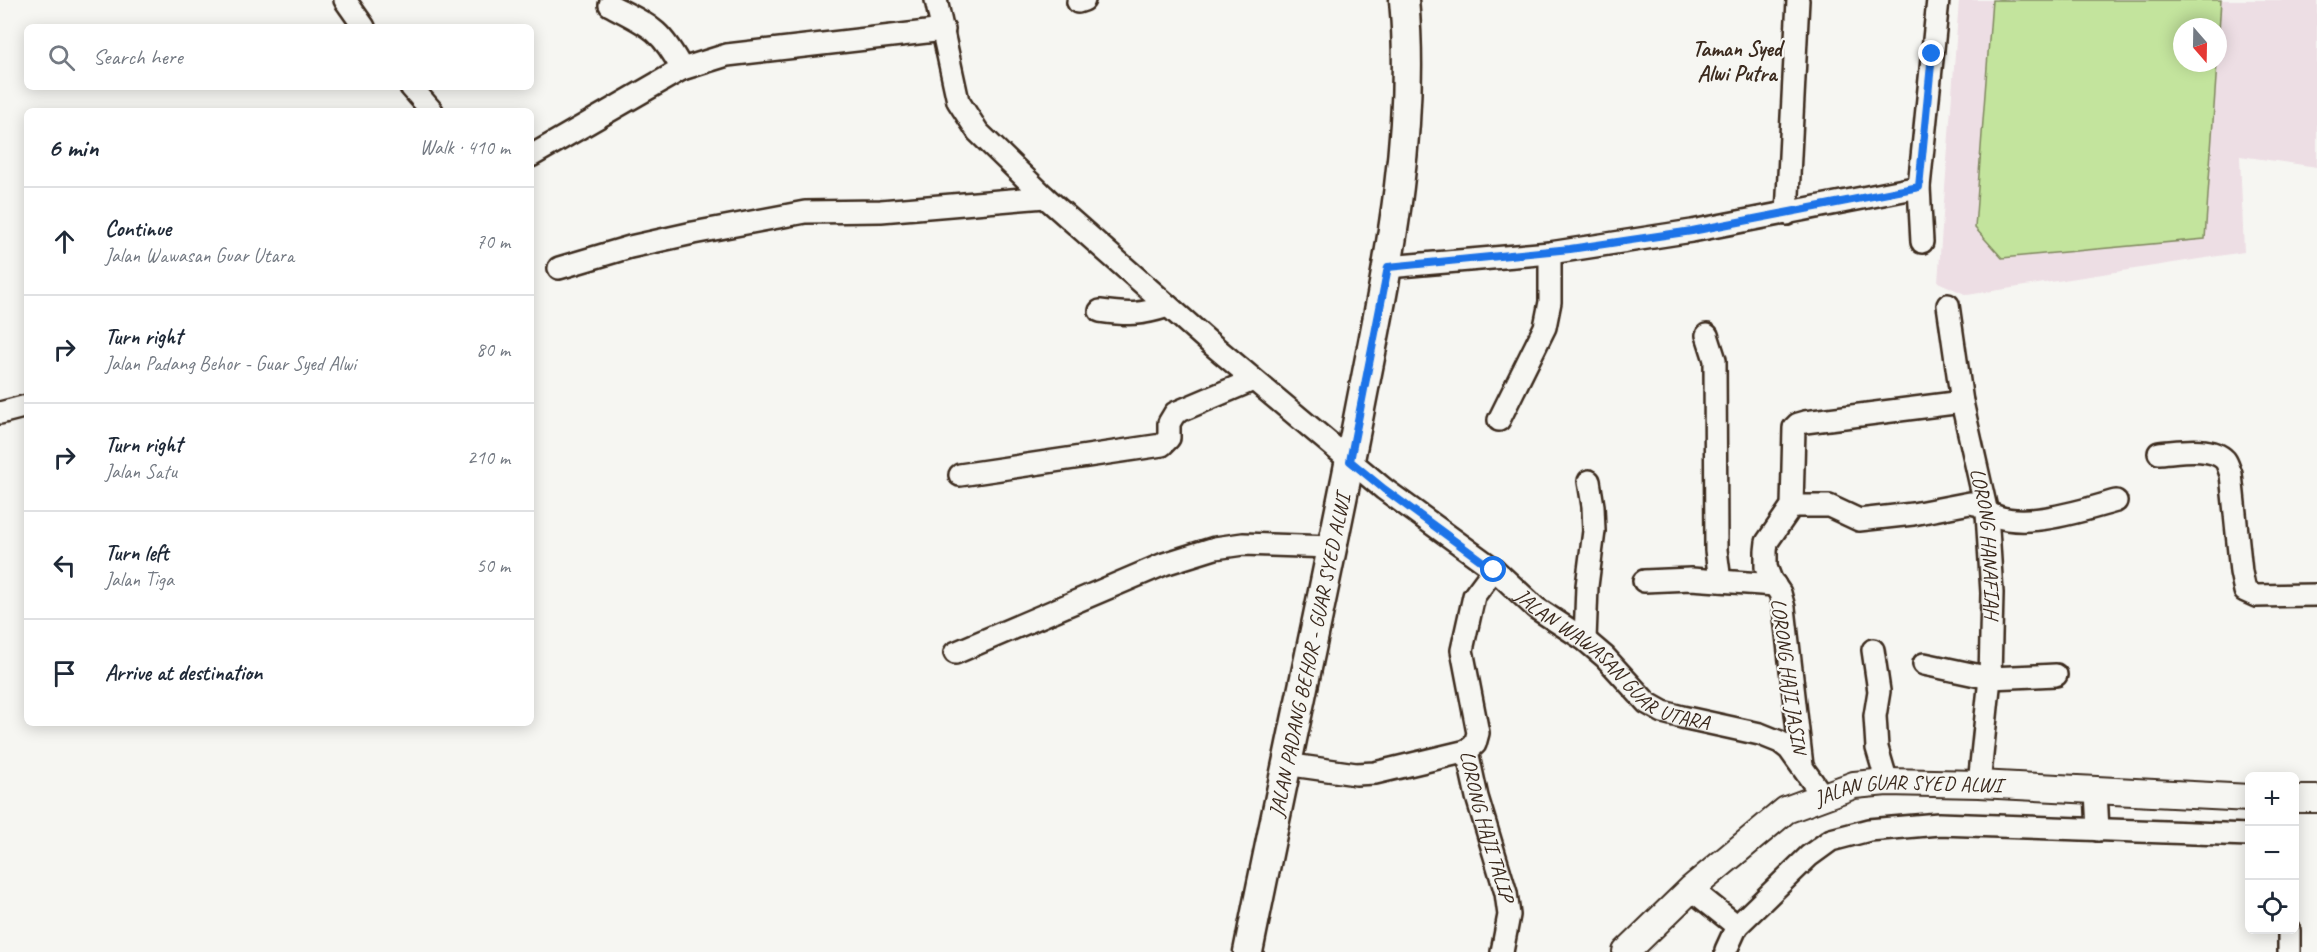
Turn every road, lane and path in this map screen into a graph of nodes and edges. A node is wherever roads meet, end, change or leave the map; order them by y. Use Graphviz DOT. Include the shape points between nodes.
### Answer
graph roads {
  1 [pos="345,0"];
  2 [pos="936,0"];
  3 [pos="1404,0"];
  4 [pos="1798,0"];
  5 [pos="1938,0"];
  6 [pos="610,5"];
  7 [pos="362,24"];
  8 [pos="944,30"];
  9 [pos="682,69"];
  10 [pos="414,90"];
  11 [pos="429,108"];
  12 [pos="534,154"];
  13 [pos="1919,187"];
  14 [pos="1045,197"];
  15 [pos="1787,214"];
  16 [pos="1922,242"];
  17 [pos="1550,252"];
  18 [pos="1388,267"];
  19 [pos="560,268"];
  20 [pos="1948,305"];
  21 [pos="1168,306"];
  22 [pos="1100,311"];
  23 [pos="1707,335"];
  24 [pos="1253,380"];
  25 [pos="1962,402"];
  26 [pos="24,407"];
  27 [pos="0,413"];
  28 [pos="1499,420"];
  29 [pos="2158,453"];
  30 [pos="1350,461"];
  31 [pos="960,475"];
  32 [pos="1588,481"];
  33 [pos="2116,501"];
  34 [pos="1792,506"];
  35 [pos="1987,513"];
  36 [pos="1332,547"];
  37 [pos="1494,570"];
  38 [pos="1644,581"];
  39 [pos="1720,581"];
  40 [pos="1775,585"];
  41 [pos="2317,595"];
  42 [pos="1585,640"];
  43 [pos="1873,650"];
  44 [pos="955,653"];
  45 [pos="1924,664"];
  46 [pos="2056,675"];
  47 [pos="1990,678"];
  48 [pos="1467,751"];
  49 [pos="1285,765"];
  50 [pos="1802,766"];
  51 [pos="1887,782"];
  52 [pos="1979,784"];
  53 [pos="2096,791"];
  54 [pos="1822,795"];
  55 [pos="2245,798"];
  56 [pos="2299,799"];
  57 [pos="2317,799"];
  58 [pos="2098,830"];
  59 [pos="2245,834"];
  60 [pos="1691,890"];
  61 [pos="1737,926"];
  62 [pos="2289,934"];
  63 [pos="1726,950"];
  64 [pos="1248,952"];
  65 [pos="1502,952"];
  66 [pos="1626,952"];
  67 [pos="2289,952"];
  1 -- 7 [label="street"];
  2 -- 8 [label="street, JALAN WAWASAN GUAR UTARA"];
  3 -- 18 [label="main road, JALAN PADANG BEHOR - GUAR SYED ALWI" via="1404,137"];
  4 -- 15 [label="street"];
  5 -- 13 [label="street"];
  6 -- 9 [label="street" via="652,27 669,45"];
  8 -- 9 [label="street" via="727,55"];
  8 -- 14 [label="street, JALAN WAWASAN GUAR UTARA" via="958,101 978,132"];
  9 -- 12 [label="street"];
  10 -- 11 [label="street"];
  13 -- 15 [label="street"];
  13 -- 16 [label="street"];
  14 -- 19 [label="street" via="881,211 805,212 693,232"];
  14 -- 21 [label="street, JALAN WAWASAN GUAR UTARA"];
  15 -- 17 [label="street"];
  17 -- 18 [label="street"];
  17 -- 28 [label="street" via="1550,302 1545,327"];
  18 -- 30 [label="main road, JALAN PADANG BEHOR - GUAR SYED ALWI"];
  20 -- 25 [label="street, LORONG HANAFIAH"];
  21 -- 22 [label="street" via="1129,315"];
  21 -- 24 [label="street, JALAN WAWASAN GUAR UTARA"];
  23 -- 39 [label="street" via="1715,360 1716,550"];
  24 -- 30 [label="street, JALAN WAWASAN GUAR UTARA"];
  24 -- 31 [label="street" via="1175,413 1169,423 1169,438 1162,445"];
  25 -- 34 [label="street" via="1798,424 1794,428"];
  25 -- 35 [label="street, LORONG HANAFIAH"];
  26 -- 27 [label="street"];
  29 -- 41 [label="street" via="2194,450 2225,461 2231,474 2246,591 2256,596"];
  30 -- 36 [label="main road, JALAN PADANG BEHOR - GUAR SYED ALWI"];
  30 -- 37 [label="street, JALAN WAWASAN GUAR UTARA"];
  32 -- 42 [label="street" via="1594,531"];
  33 -- 35 [label="street" via="2053,518 2014,519"];
  34 -- 35 [label="street" via="1828,506 1859,520 1970,503 1980,505"];
  34 -- 40 [label="street, LORONG HAJI JASIN" via="1767,542 1766,567"];
  35 -- 47 [label="street, LORONG HANAFIAH" via="1992,593"];
  36 -- 44 [label="street" via="1243,544 1215,548 1164,564"];
  36 -- 49 [label="main road, JALAN PADANG BEHOR - GUAR SYED ALWI"];
  37 -- 42 [label="street, JALAN WAWASAN GUAR UTARA" via="1536,608"];
  37 -- 48 [label="street, LORONG HAJI TALIP" via="1474,596 1462,650 1478,733 1475,744"];
  38 -- 39 [label="street"];
  39 -- 40 [label="street"];
  40 -- 50 [label="street, LORONG HAJI JASIN" via="1784,608"];
  42 -- 50 [label="street, JALAN WAWASAN GUAR UTARA" via="1647,703 1662,712 1760,734 1780,742"];
  43 -- 51 [label="street" via="1879,691 1875,716 1877,748"];
  45 -- 47 [label="street"];
  46 -- 47 [label="street"];
  47 -- 52 [label="street, LORONG HANAFIAH"];
  48 -- 49 [label="street" via="1356,774"];
  48 -- 65 [label="street, LORONG HAJI TALIP" via="1506,893 1509,915"];
  49 -- 64 [label="main road, JALAN PADANG BEHOR - GUAR SYED ALWI"];
  50 -- 54 [label="street, JALAN WAWASAN GUAR UTARA"];
  51 -- 52 [label="street, JALAN GUAR SYED ALWI"];
  51 -- 54 [label="street, JALAN GUAR SYED ALWI" via="1854,784"];
  52 -- 53 [label="street, JALAN GUAR SYED ALWI"];
  53 -- 55 [label="street, JALAN GUAR SYED ALWI"];
  53 -- 58 [label="street"];
  54 -- 60 [label="street, JALAN GUAR SYED ALWI" via="1786,810"];
  56 -- 57 [label="street"];
  58 -- 59 [label="street"];
  58 -- 61 [label="street" via="1939,824 1869,830 1831,840 1809,856"];
  60 -- 61 [label="street"];
  60 -- 66 [label="street, JALAN GUAR SYED ALWI"];
  61 -- 63 [label="street"];
  62 -- 67 [label="street"];
}
